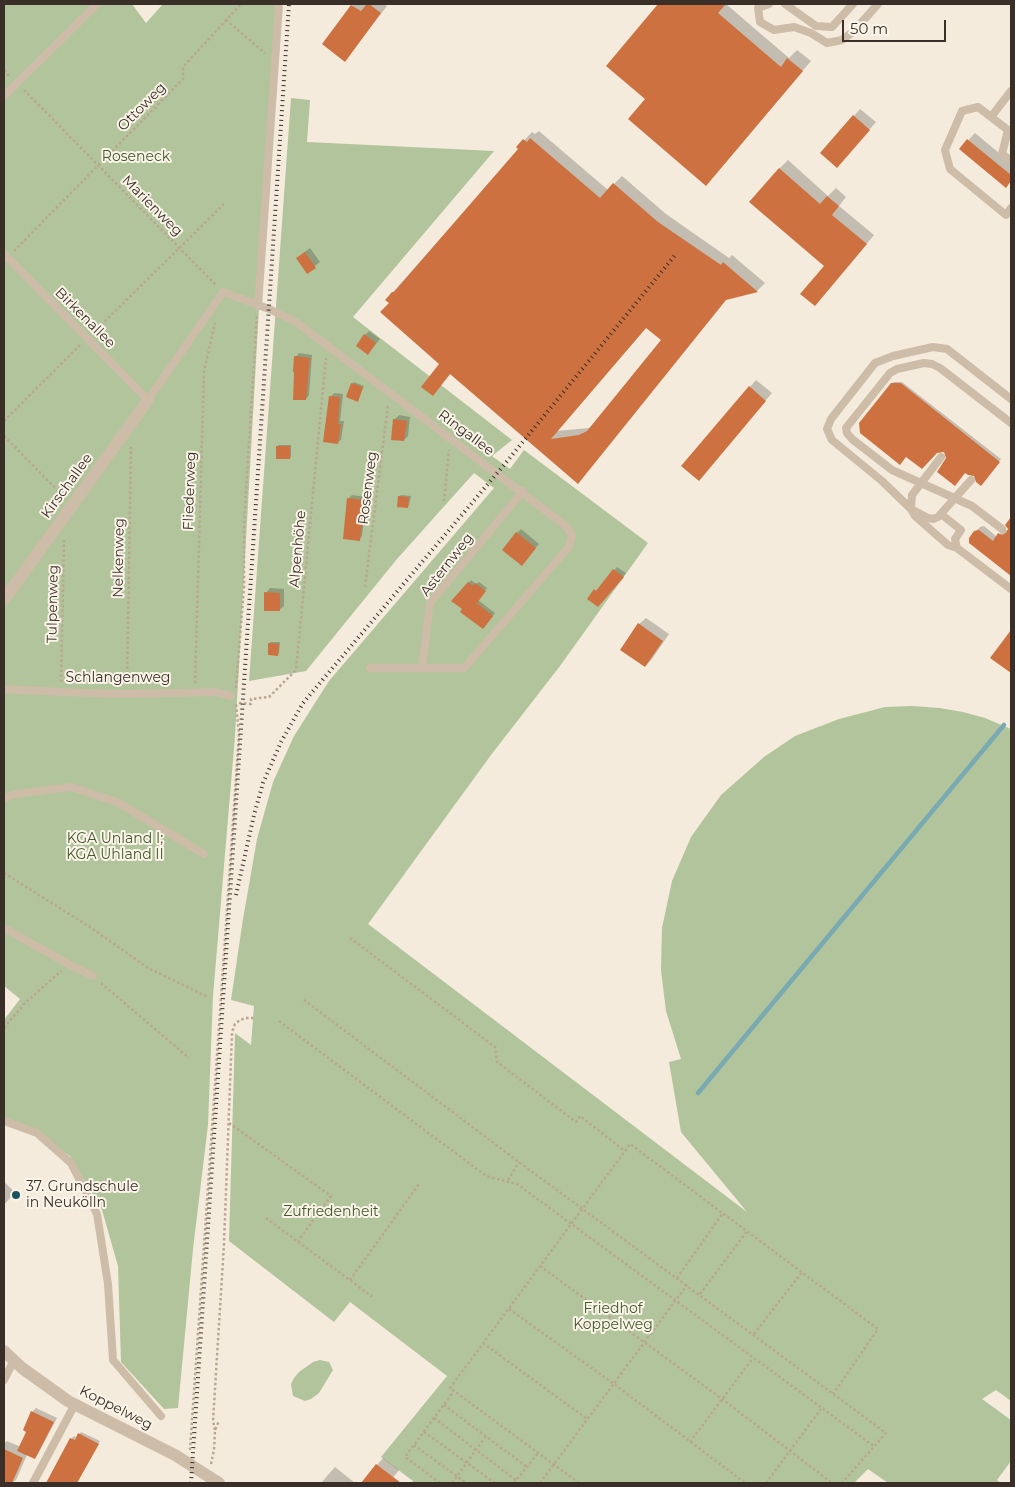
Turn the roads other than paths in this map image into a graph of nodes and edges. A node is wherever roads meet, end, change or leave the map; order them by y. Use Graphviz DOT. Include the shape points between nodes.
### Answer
graph roads {
  1 [pos="97,4"];
  2 [pos="279,4"];
  3 [pos="769,4"];
  4 [pos="785,4"];
  5 [pos="853,4"];
  6 [pos="878,4"];
  7 [pos="1011,91"];
  8 [pos="4,96"];
  9 [pos="991,117"];
  10 [pos="1011,161"];
  11 [pos="1011,208"];
  12 [pos="5,256"];
  13 [pos="258,306"];
  14 [pos="1011,399"];
  15 [pos="148,400"];
  16 [pos="1011,421"];
  17 [pos="941,457"];
  18 [pos="971,480"];
  19 [pos="920,484"];
  20 [pos="523,491"];
  21 [pos="955,498"];
  22 [pos="911,508"];
  23 [pos="940,514"];
  24 [pos="1002,529"];
  25 [pos="957,548"];
  26 [pos="1011,588"];
  27 [pos="6,591"];
  28 [pos="370,668"];
  29 [pos="422,668"];
  30 [pos="4,689"];
  31 [pos="234,699"];
  32 [pos="4,798"];
  33 [pos="204,854"];
  34 [pos="4,928"];
  35 [pos="93,976"];
  36 [pos="4,1121"];
  37 [pos="4,1351"];
  38 [pos="14,1360"];
  39 [pos="4,1380"];
  40 [pos="75,1404"];
  41 [pos="161,1416"];
  42 [pos="33,1483"];
  43 [pos="219,1483"];
  1 -- 8 [label="lane"];
  2 -- 13 [label="lane"];
  3 -- 6 [label="lane" via="758,8 760,22 774,30 794,27 827,43 842,40 854,31"];
  4 -- 5 [label="lane" via="816,26 832,27"];
  7 -- 9 [label="lane"];
  9 -- 10 [label="lane" via="1008,130 1002,154"];
  9 -- 11 [label="lane" via="978,107 962,111 945,150 950,169 1006,215"];
  12 -- 15 [label="lane, Birkenallee"];
  13 -- 15 [label="lane, Ringallee" via="223,292"];
  13 -- 20 [label="lane, Ringallee" via="296,322"];
  14 -- 22 [label="lane" via="942,348 933,347 875,363 831,419 827,429 832,440"];
  15 -- 27 [label="street, Kirschallee" via="17,582"];
  16 -- 19 [label="lane" via="932,364 914,364 890,373 848,424 847,433 892,470"];
  17 -- 19 [label="lane"];
  18 -- 21 [label="lane"];
  19 -- 21 [label="lane"];
  19 -- 22 [label="lane" via="912,495"];
  20 -- 29 [label="lane, Asternweg" via="430,602"];
  20 -- 29 [label="lane, Ringallee" via="566,526 572,535 570,547 464,668"];
  21 -- 23 [label="lane"];
  21 -- 24 [label="lane" via="972,506"];
  22 -- 23 [label="lane" via="928,518 933,519"];
  22 -- 25 [label="lane" via="933,534"];
  23 -- 25 [label="lane" via="961,530 955,539"];
  25 -- 26 [label="lane"];
  28 -- 29 [label="lane, Ringallee"];
  30 -- 31 [label="lane, Schlangenweg" via="126,694 214,692"];
  32 -- 33 [label="lane" via="71,787 117,802"];
  34 -- 35 [label="lane"];
  36 -- 41 [label="lane" via="37,1133 70,1163 75,1172 97,1214 108,1284 113,1360"];
  37 -- 38 [label="street, Koppelweg"];
  38 -- 39 [label="lane"];
  38 -- 40 [label="street, Koppelweg"];
  40 -- 42 [label="lane"];
  40 -- 43 [label="street, Koppelweg" via="165,1449"];
}
